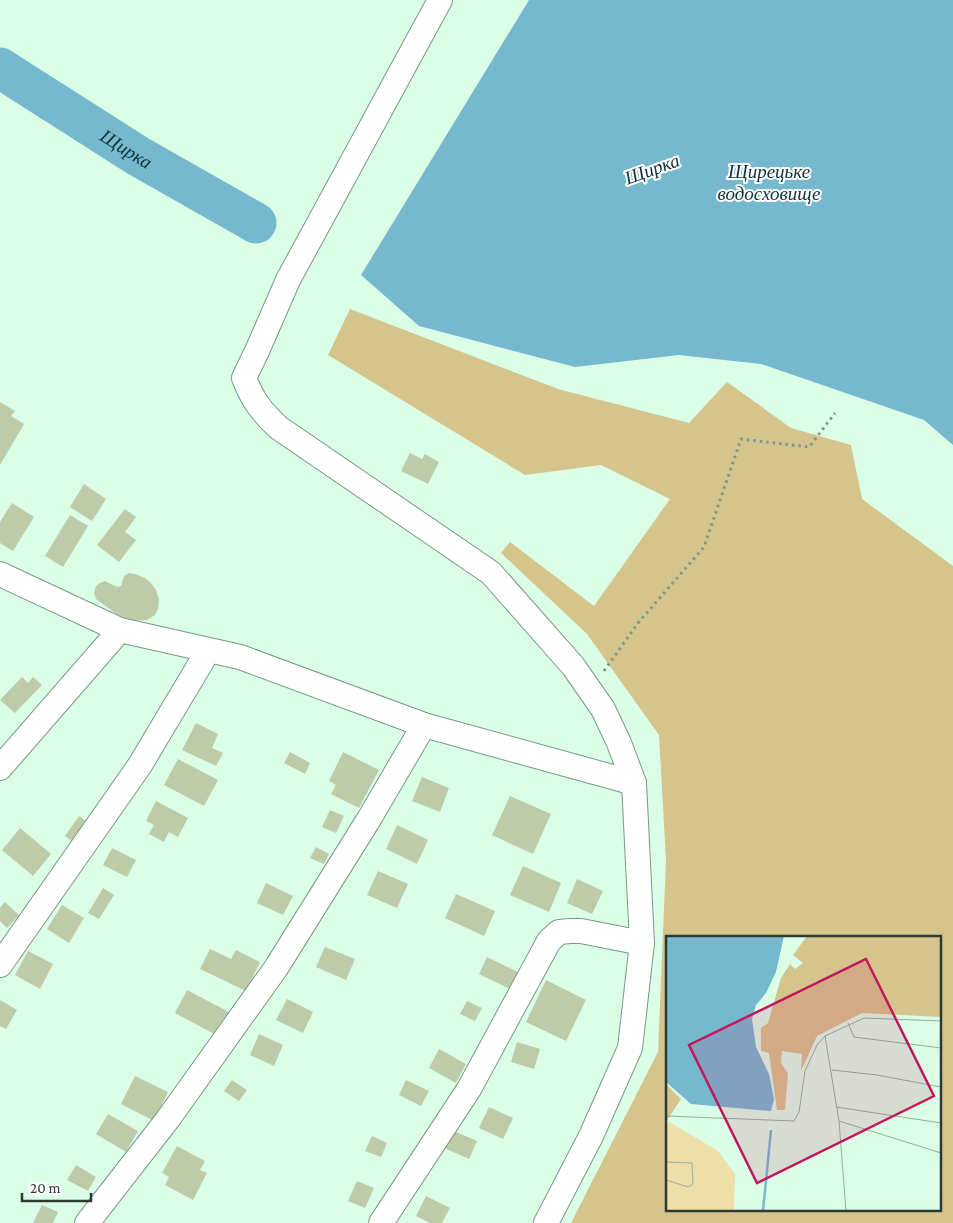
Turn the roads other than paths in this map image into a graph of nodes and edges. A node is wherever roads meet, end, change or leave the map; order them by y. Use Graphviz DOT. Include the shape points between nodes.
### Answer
graph roads {
  1 [pos="440,0"];
  2 [pos="0,574"];
  3 [pos="120,630"];
  4 [pos="208,650"];
  5 [pos="424,725"];
  6 [pos="0,768"];
  7 [pos="634,783"];
  8 [pos="642,943"];
  9 [pos="0,965"];
  10 [pos="87,1223"];
  11 [pos="382,1223"];
  12 [pos="546,1223"];
  1 -- 7 [label="street" via="288,280 244,378 263,413 279,428 491,572 574,666 603,709"];
  2 -- 3 [label="street"];
  3 -- 4 [label="street"];
  3 -- 6 [label="street"];
  4 -- 5 [label="street" via="240,657"];
  4 -- 9 [label="street" via="140,765"];
  5 -- 7 [label="street"];
  5 -- 10 [label="street" via="276,968 168,1119"];
  7 -- 8 [label="street"];
  8 -- 11 [label="street" via="570,931 559,932 549,941 469,1089"];
  8 -- 12 [label="street" via="630,1048"];
}
